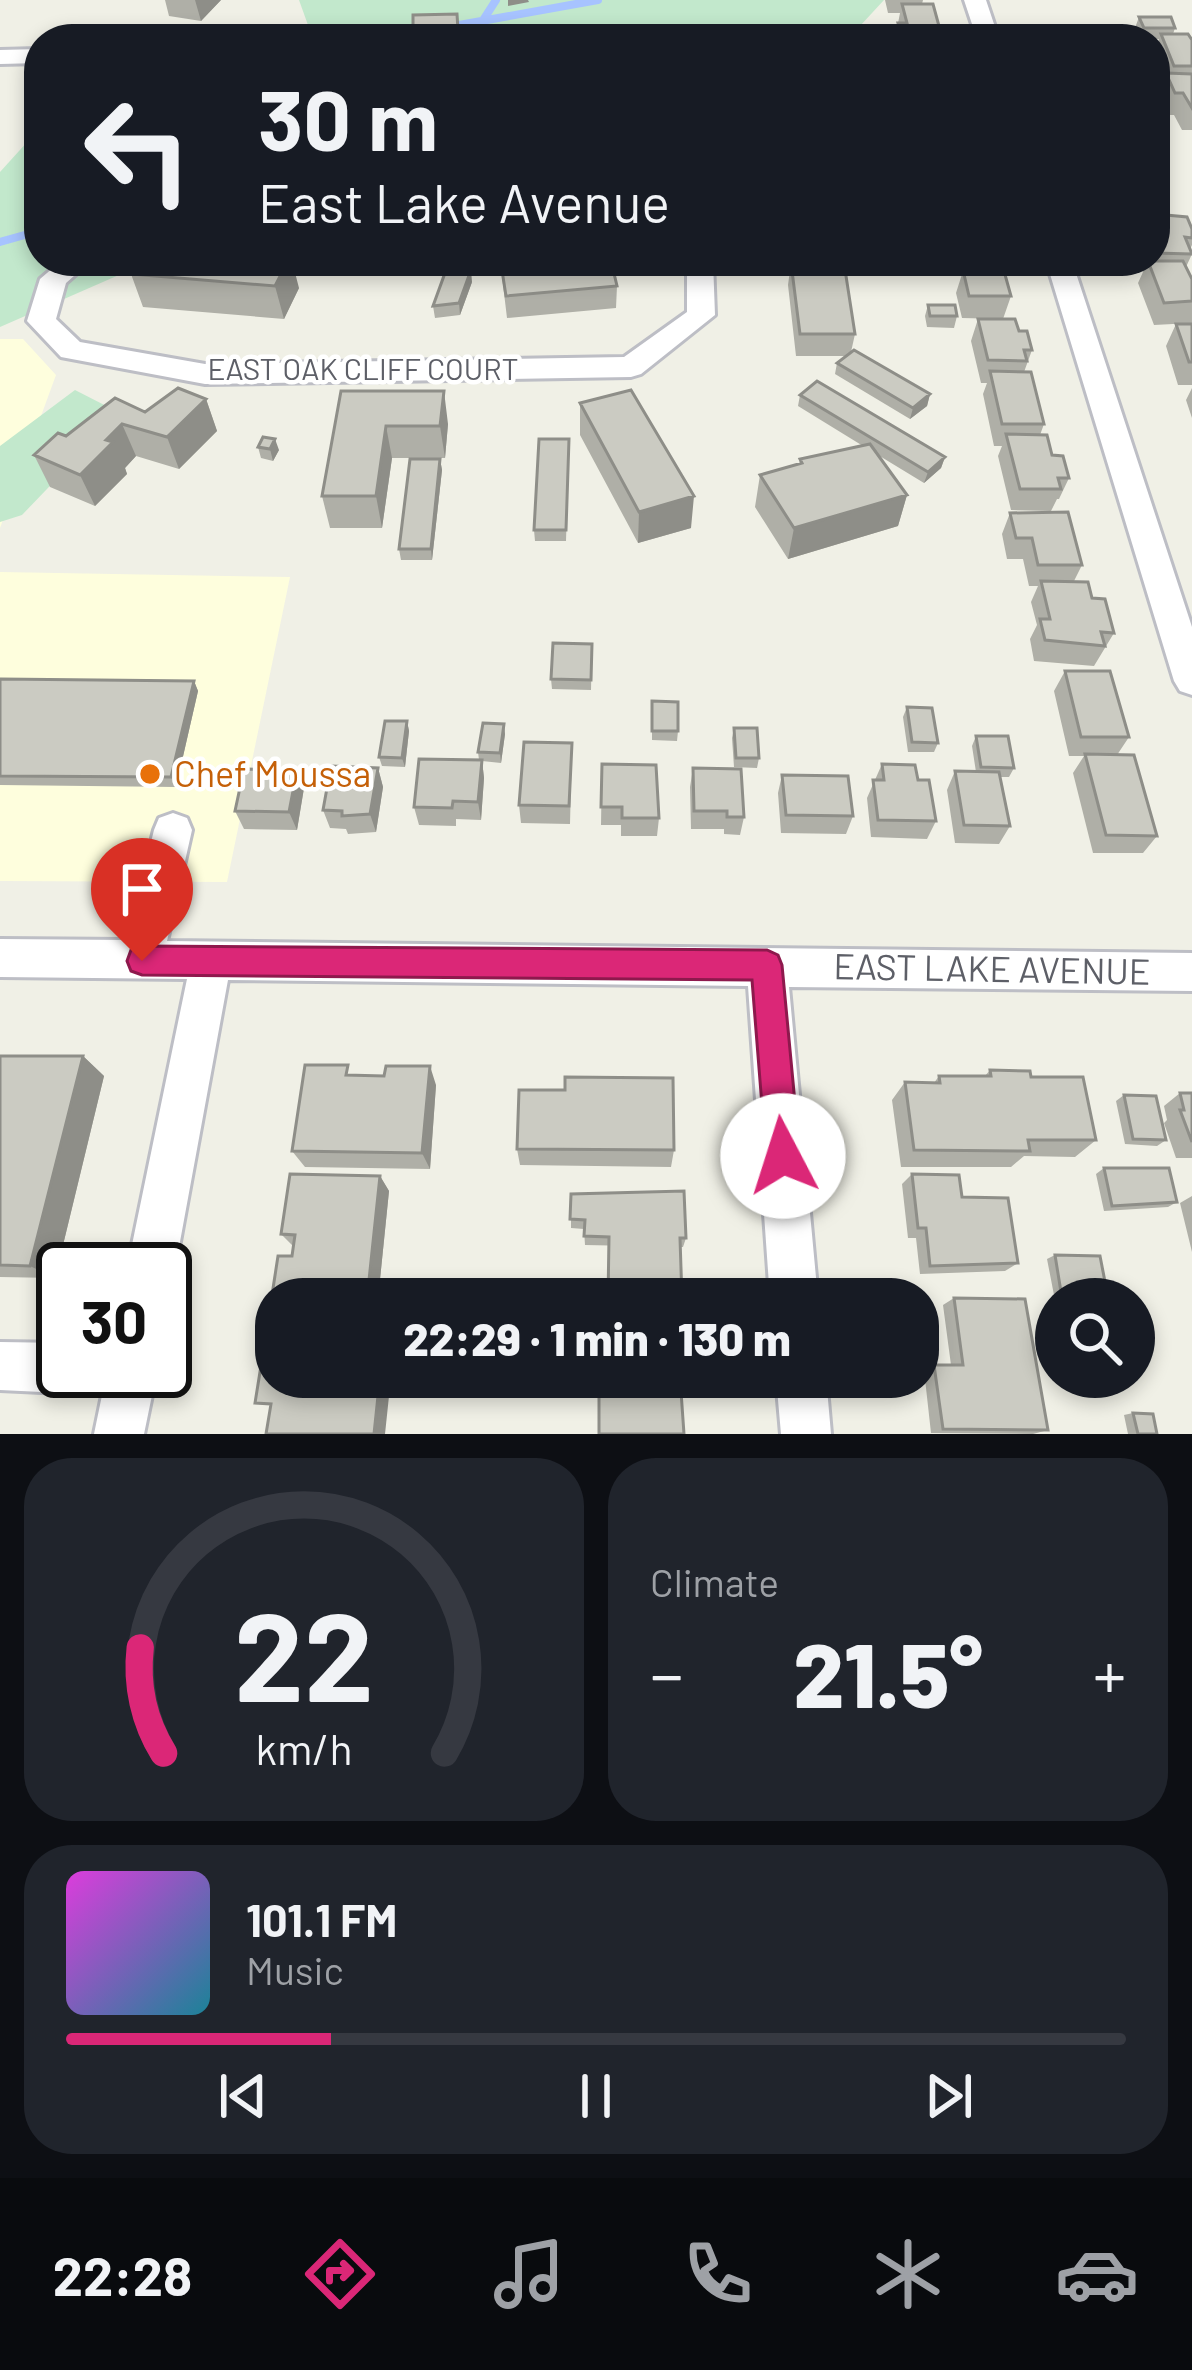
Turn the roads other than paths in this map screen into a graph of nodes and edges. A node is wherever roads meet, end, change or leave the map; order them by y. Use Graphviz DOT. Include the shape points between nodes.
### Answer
graph roads {
  1 [pos="59,276"];
  2 [pos="700,276"];
  3 [pos="1065,276"];
  4 [pos="1192,681"];
  5 [pos="173,830"];
  6 [pos="0,958"];
  7 [pos="142,961"];
  8 [pos="211,962"];
  9 [pos="767,965"];
  10 [pos="1192,972"];
  11 [pos="157,1242"];
  12 [pos="792,1278"];
  13 [pos="0,1366"];
  14 [pos="36,1367"];
  15 [pos="126,1398"];
  16 [pos="803,1398"];
  17 [pos="119,1434"];
  18 [pos="806,1434"];
  1 -- 2 [label="street, EAST OAK CLIFF COURT" via="41,321 71,350 205,374 631,367 701,315"];
  3 -- 4 [label="street"];
  5 -- 7 [label="street"];
  6 -- 7 [label="street, EAST LAKE AVENUE"];
  7 -- 8 [label="street, EAST LAKE AVENUE"];
  8 -- 9 [label="street, EAST LAKE AVENUE"];
  8 -- 11 [label="street"];
  9 -- 10 [label="street, EAST LAKE AVENUE"];
  9 -- 12 [label="street"];
  13 -- 14 [label="street"];
  15 -- 17 [label="street"];
  16 -- 18 [label="street"];
}
